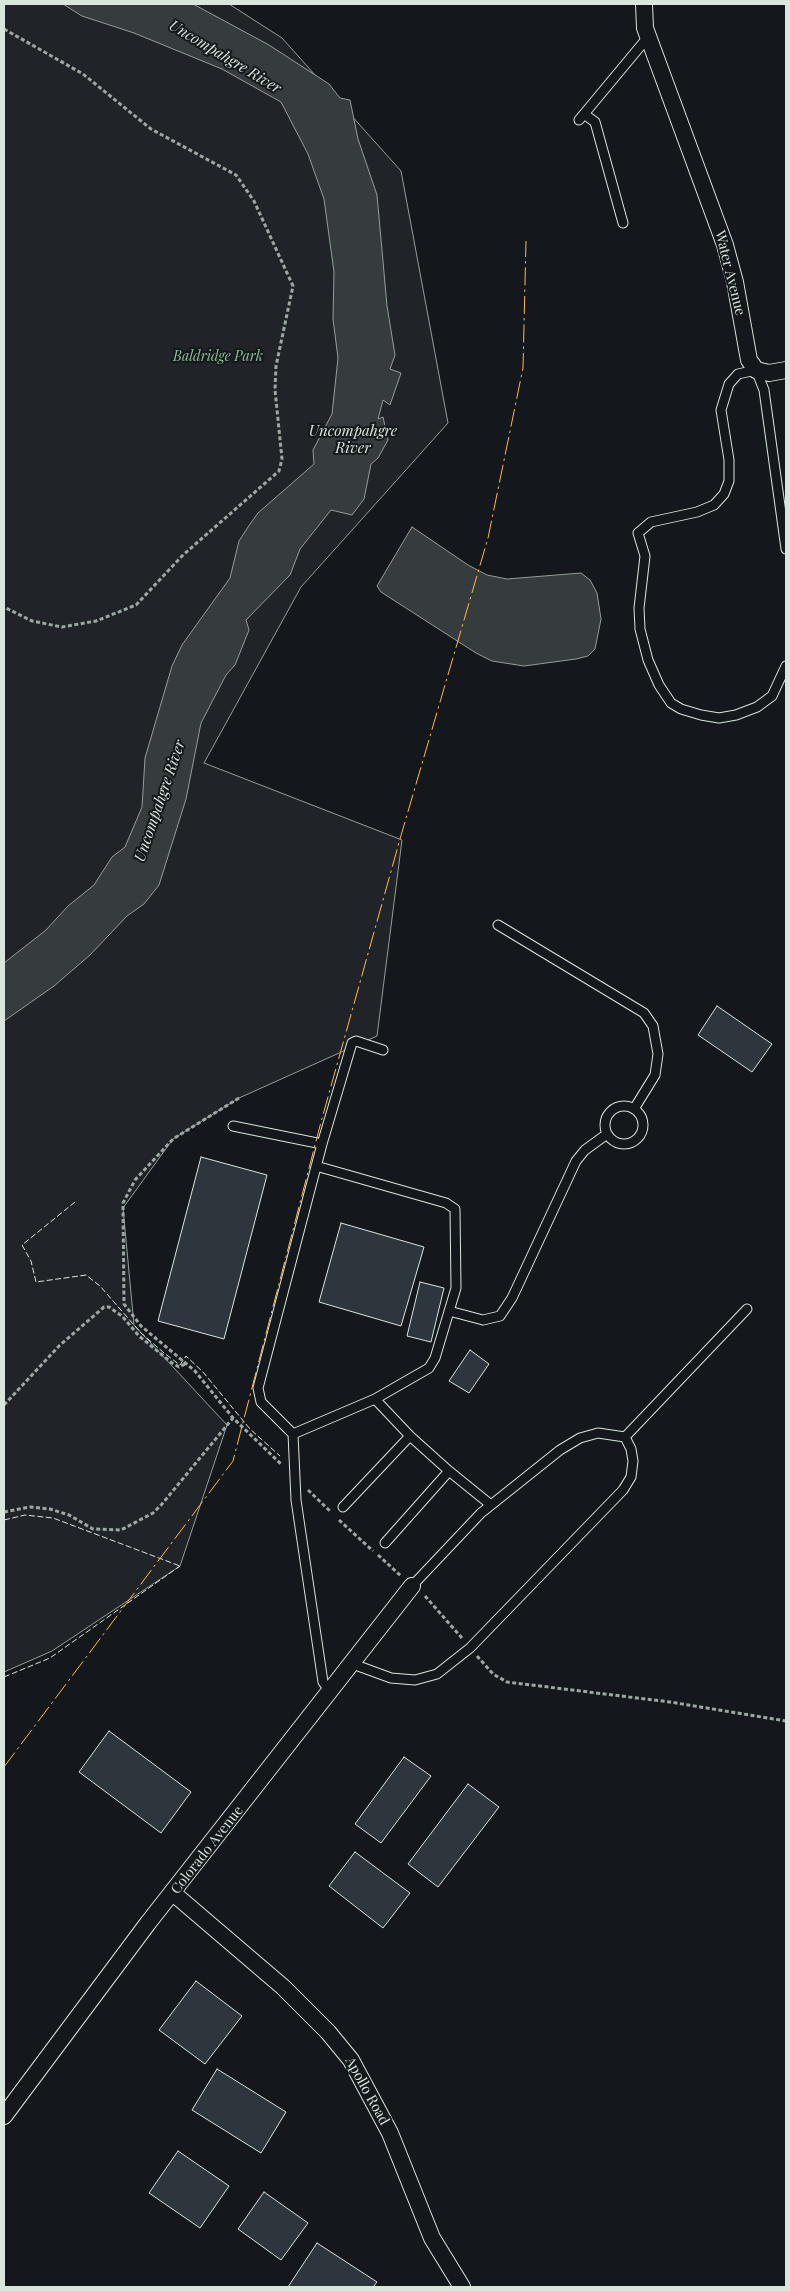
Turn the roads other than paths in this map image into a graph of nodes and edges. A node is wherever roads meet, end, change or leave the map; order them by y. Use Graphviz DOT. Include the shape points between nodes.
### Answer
graph roads {
  1 [pos="644,4"];
  2 [pos="648,37"];
  3 [pos="623,224"];
  4 [pos="756,370"];
  5 [pos="786,370"];
  6 [pos="786,549"];
  7 [pos="786,666"];
  8 [pos="498,925"];
  9 [pos="383,1050"];
  10 [pos="634,1109"];
  11 [pos="233,1126"];
  12 [pos="607,1134"];
  13 [pos="322,1144"];
  14 [pos="316,1166"];
  15 [pos="747,1309"];
  16 [pos="449,1311"];
  17 [pos="375,1399"];
  18 [pos="293,1434"];
  19 [pos="410,1436"];
  20 [pos="625,1437"];
  21 [pos="449,1471"];
  22 [pos="491,1505"];
  23 [pos="344,1507"];
  24 [pos="385,1544"];
  25 [pos="412,1586"];
  26 [pos="350,1663"];
  27 [pos="330,1691"];
  28 [pos="173,1894"];
  29 [pos="4,2116"];
  30 [pos="462,2287"];
  1 -- 2 [label="street, Water Avenue"];
  2 -- 3 [label="lane" via="581,117 594,122"];
  2 -- 4 [label="street, Water Avenue" via="725,246 749,360"];
  4 -- 5 [label="street"];
  4 -- 6 [label="lane, Water Avenue" via="764,390"];
  4 -- 7 [label="lane" via="738,374 729,384 723,400 721,410 729,460 729,481 724,494 714,506 652,522 638,533 645,556 640,629 648,660 671,703 701,715 720,718 757,707 772,696"];
  8 -- 10 [label="lane" via="644,1013 653,1026 658,1054 655,1075"];
  9 -- 13 [label="lane" via="352,1043"];
  10 -- 12 [label="lane" via="622,1106 611,1111 605,1121"];
  10 -- 12 [label="lane" via="644,1125 634,1142 621,1144"];
  11 -- 13 [label="lane"];
  12 -- 16 [label="lane" via="576,1161 512,1298 500,1316 483,1320"];
  13 -- 14 [label="lane"];
  14 -- 16 [label="lane" via="446,1203 455,1209 456,1288"];
  14 -- 18 [label="lane" via="258,1388 262,1402"];
  15 -- 20 [label="lane"];
  16 -- 17 [label="lane" via="429,1368"];
  17 -- 18 [label="lane"];
  17 -- 19 [label="lane"];
  18 -- 27 [label="lane" via="296,1500 323,1682"];
  19 -- 21 [label="lane"];
  19 -- 23 [label="lane"];
  20 -- 22 [label="lane" via="598,1433 580,1438"];
  20 -- 26 [label="lane" via="633,1462 631,1476 623,1490 470,1648 437,1674 415,1680 391,1678"];
  21 -- 22 [label="lane"];
  21 -- 24 [label="lane"];
  22 -- 25 [label="lane"];
  25 -- 26 [label="street, Colorado Avenue"];
  26 -- 27 [label="street, Colorado Avenue"];
  27 -- 28 [label="street, Colorado Avenue"];
  28 -- 29 [label="street, Colorado Avenue"];
  28 -- 30 [label="street, Apollo Road" via="283,1987 351,2060 390,2133 432,2238"];
}
